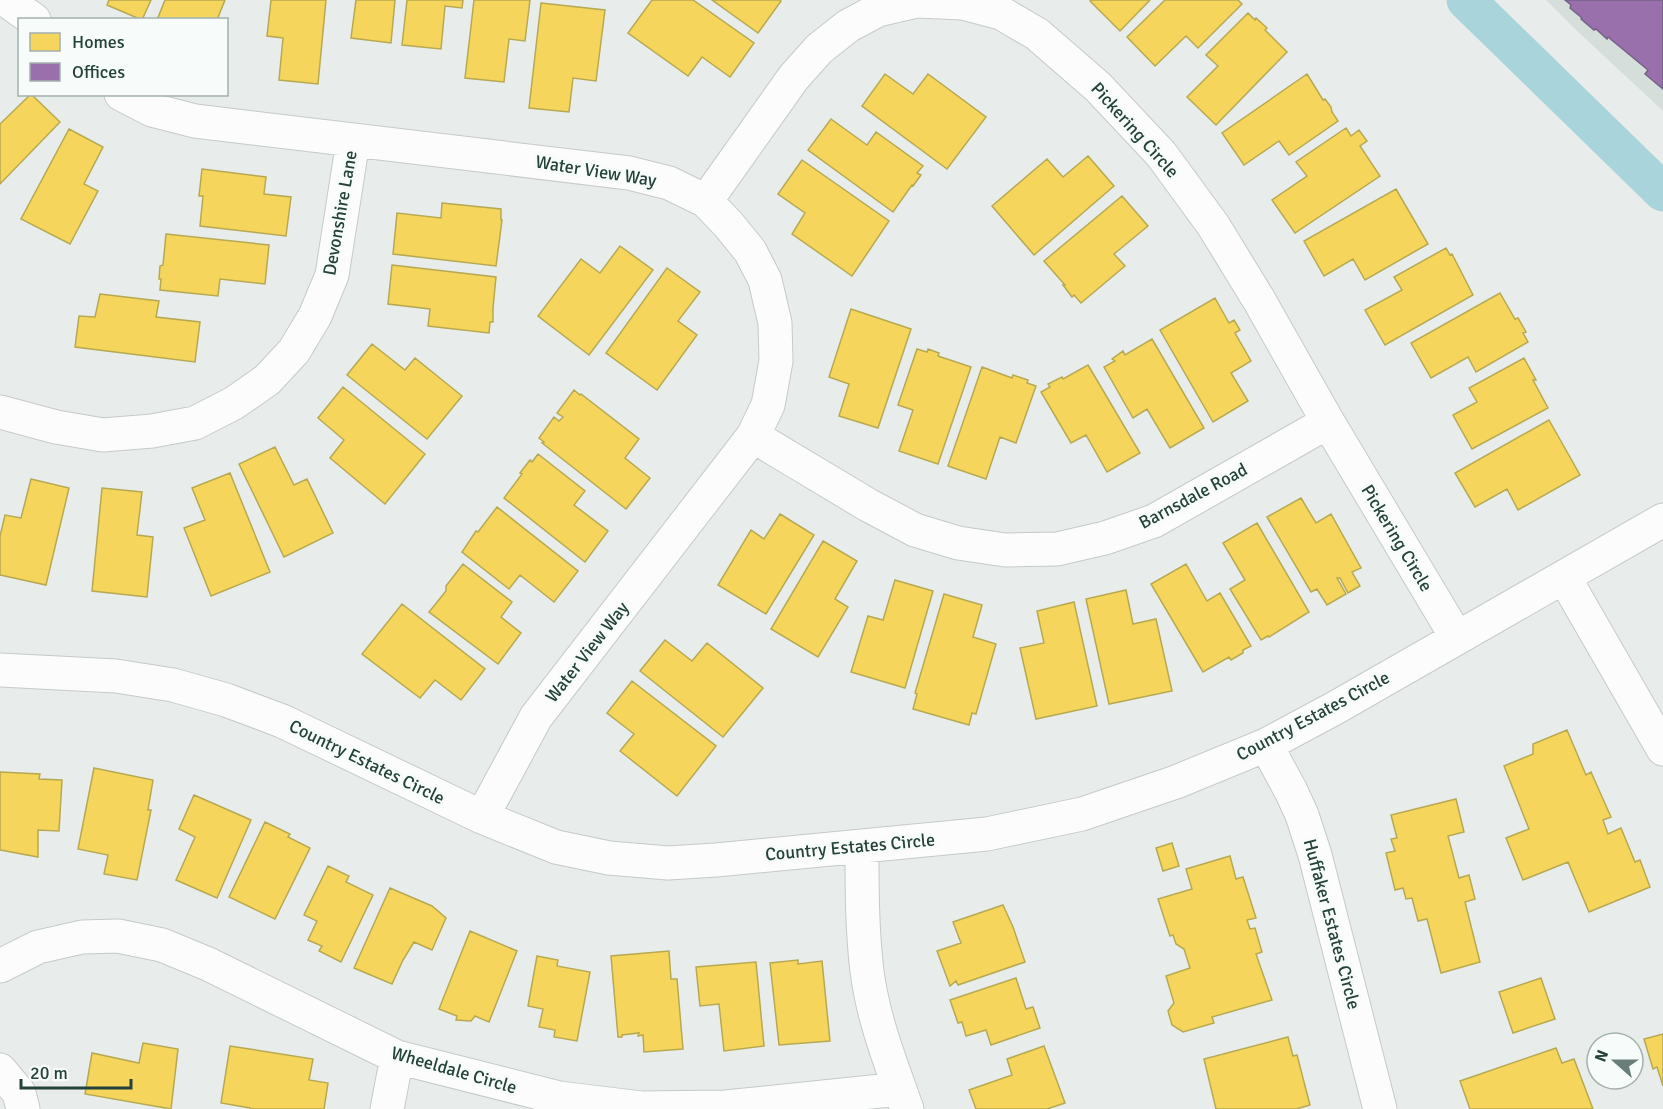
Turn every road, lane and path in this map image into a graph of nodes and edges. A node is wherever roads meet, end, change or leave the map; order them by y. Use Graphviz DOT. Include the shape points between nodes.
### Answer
graph roads {
  1 [pos="6,0"];
  2 [pos="31,18"];
  3 [pos="125,96"];
  4 [pos="353,141"];
  5 [pos="706,201"];
  6 [pos="0,412"];
  7 [pos="1328,422"];
  8 [pos="753,436"];
  9 [pos="1663,520"];
  10 [pos="1564,577"];
  11 [pos="1457,638"];
  12 [pos="0,669"];
  13 [pos="1266,745"];
  14 [pos="1663,749"];
  15 [pos="482,817"];
  16 [pos="862,846"];
  17 [pos="0,966"];
  18 [pos="397,1057"];
  19 [pos="0,1070"];
  20 [pos="903,1099"];
  21 [pos="23,1109"];
  22 [pos="387,1109"];
  23 [pos="1380,1109"];
  1 -- 2 [label="street"];
  3 -- 4 [label="street, Water View Way" via="152,110 195,121"];
  4 -- 5 [label="street, Water View Way" via="629,173 669,183"];
  4 -- 6 [label="street, Devonshire Lane" via="332,274 315,316 294,351 267,380 195,423 152,431 103,435"];
  5 -- 7 [label="street, Pickering Circle" via="794,77 819,49 848,26 879,10 916,1 963,3 1001,13 1046,41 1098,87 1161,154 1213,225"];
  5 -- 8 [label="street, Water View Way" via="750,251 765,280 775,323 776,361 768,405"];
  7 -- 8 [label="street, Barnsdale Road" via="1154,520 1105,538 1057,549 1005,550 958,543 915,530"];
  7 -- 11 [label="street, Pickering Circle"];
  8 -- 15 [label="street, Water View Way" via="536,717"];
  9 -- 10 [label="street, Country Estates Circle"];
  10 -- 11 [label="street, Country Estates Circle"];
  10 -- 14 [label="street"];
  11 -- 13 [label="street, Country Estates Circle"];
  12 -- 15 [label="street, Country Estates Circle" via="116,676 173,685 226,700 282,721"];
  13 -- 16 [label="street, Country Estates Circle" via="1176,782 1082,814 987,834"];
  13 -- 23 [label="street, Huffaker Estates Circle" via="1302,815 1315,855"];
  15 -- 16 [label="street, Country Estates Circle" via="556,847 609,858 668,863"];
  16 -- 20 [label="street" via="867,972 878,1025"];
  17 -- 18 [label="street, Wheeldale Circle" via="38,947 82,937 118,936 162,945"];
  18 -- 20 [label="street, Wheeldale Circle" via="559,1098 641,1108"];
  18 -- 22 [label="street"];
  19 -- 21 [label="street" via="19,1093"];
}
